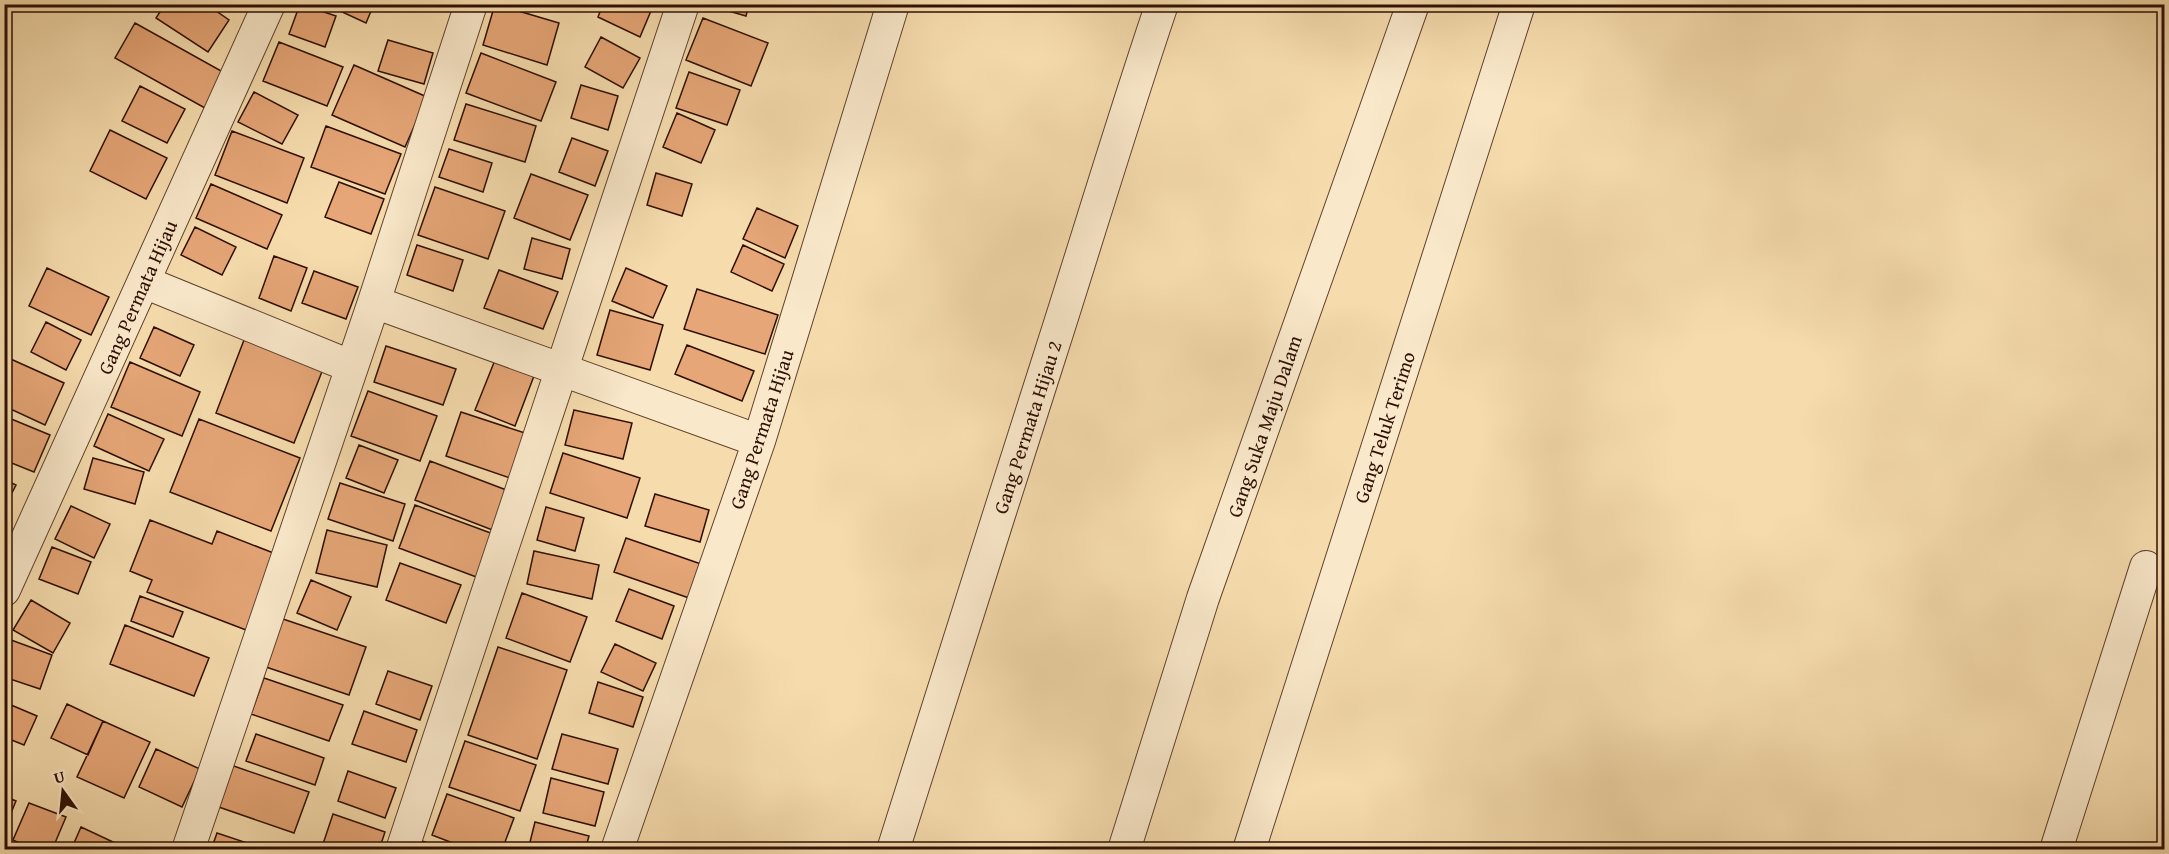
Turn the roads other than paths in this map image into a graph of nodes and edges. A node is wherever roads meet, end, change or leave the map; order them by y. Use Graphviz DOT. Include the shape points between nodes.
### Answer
graph roads {
  1 [pos="269,4"];
  2 [pos="471,4"];
  3 [pos="683,4"];
  4 [pos="893,4"];
  5 [pos="1162,4"];
  6 [pos="1413,4"];
  7 [pos="1519,4"];
  8 [pos="144,282"];
  9 [pos="374,302"];
  10 [pos="350,366"];
  11 [pos="563,370"];
  12 [pos="759,441"];
  13 [pos="2146,567"];
  14 [pos="4,590"];
  15 [pos="188,849"];
  16 [pos="402,849"];
  17 [pos="617,849"];
  18 [pos="893,849"];
  19 [pos="1124,849"];
  20 [pos="1249,849"];
  21 [pos="2056,849"];
  1 -- 8 [label="street, Gang Permata Hijau"];
  2 -- 9 [label="street"];
  3 -- 11 [label="street"];
  4 -- 12 [label="street, Gang Permata Hijau"];
  5 -- 18 [label="street, Gang Permata Hijau 2"];
  6 -- 19 [label="street, Gang Suka Maju Dalam" via="1203,598"];
  7 -- 20 [label="street, Gang Teluk Terimo"];
  8 -- 10 [label="street"];
  8 -- 14 [label="street, Gang Permata Hijau"];
  9 -- 10 [label="street"];
  9 -- 11 [label="street"];
  10 -- 15 [label="street"];
  11 -- 12 [label="street"];
  11 -- 16 [label="street"];
  12 -- 17 [label="street, Gang Permata Hijau"];
  13 -- 21 [label="street"];
}
